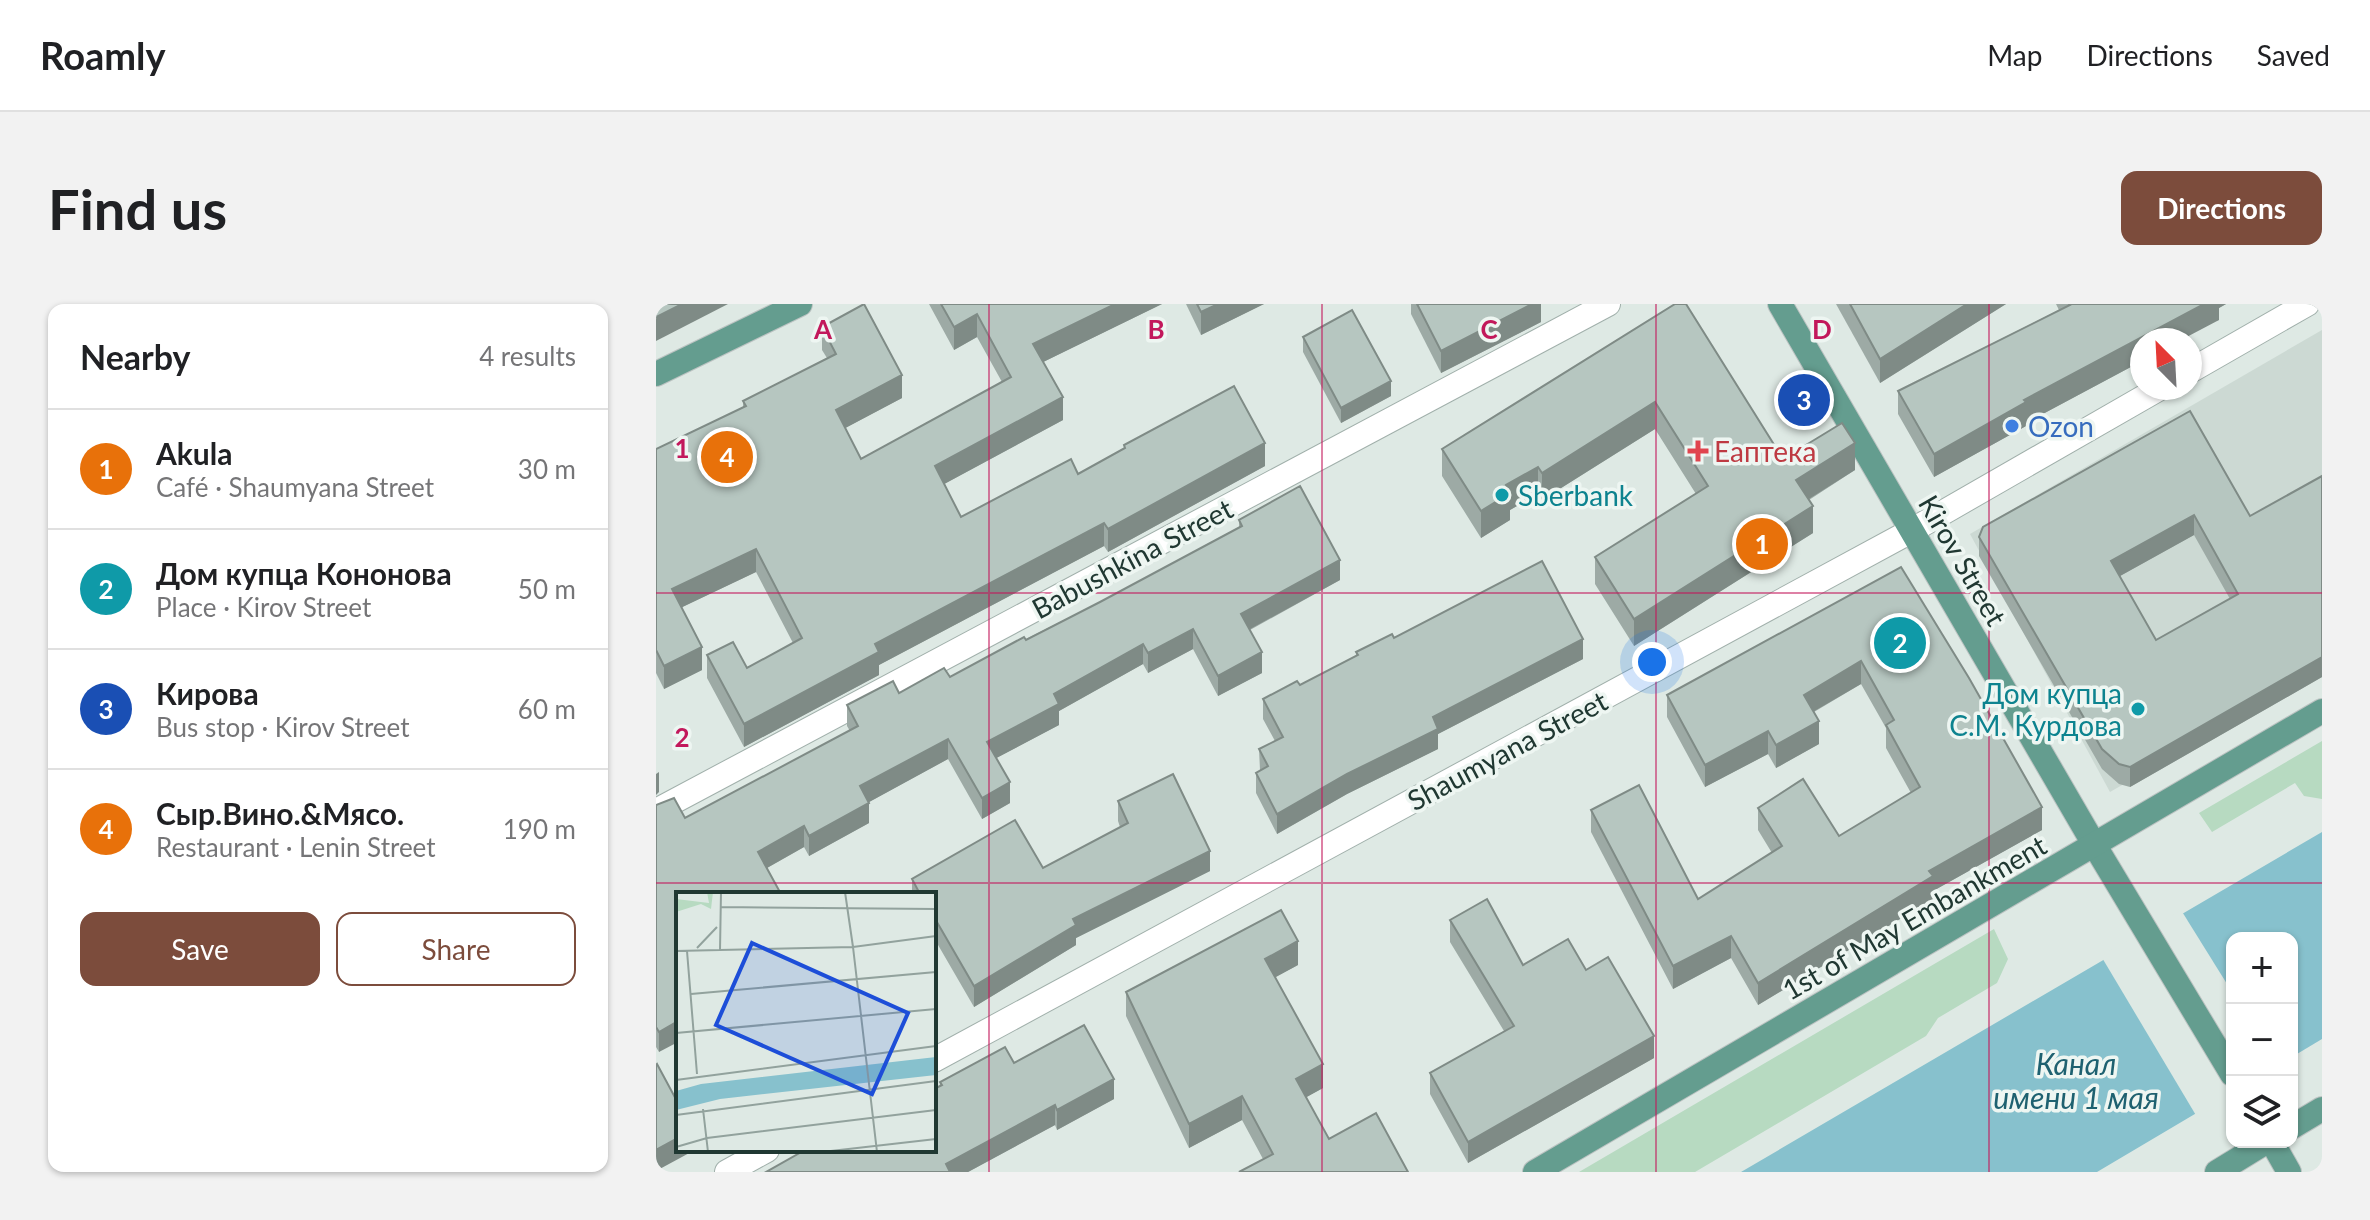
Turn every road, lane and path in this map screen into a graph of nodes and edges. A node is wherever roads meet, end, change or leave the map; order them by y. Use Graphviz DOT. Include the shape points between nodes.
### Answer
graph roads {
  1 [pos="800,304"];
  2 [pos="1608,304"];
  3 [pos="1780,304"];
  4 [pos="2307,304"];
  5 [pos="2202,364"];
  6 [pos="656,374"];
  7 [pos="2139,400"];
  8 [pos="1911,531"];
  9 [pos="2322,711"];
  10 [pos="656,811"];
  11 [pos="2095,846"];
  12 [pos="936,1059"];
  13 [pos="2226,1064"];
  14 [pos="2322,1109"];
  15 [pos="2298,1123"];
  16 [pos="2259,1148"];
  17 [pos="2273,1148"];
  18 [pos="763,1152"];
  19 [pos="727,1172"];
  20 [pos="1535,1172"];
  21 [pos="2217,1172"];
  22 [pos="2289,1172"];
  1 -- 6 [label="main road"];
  2 -- 10 [label="street, Babushkina Street"];
  3 -- 8 [label="main road, Kirov Street"];
  4 -- 5 [label="street"];
  7 -- 8 [label="street, Shaumyana Street"];
  8 -- 11 [label="main road, Kirov Street"];
  8 -- 12 [label="street, Shaumyana Street"];
  9 -- 11 [label="main road, 1st of May Embankment"];
  11 -- 13 [label="main road, Kirov Street"];
  11 -- 20 [label="main road, 1st of May Embankment"];
  14 -- 15 [label="main road"];
  16 -- 21 [label="main road"];
  17 -- 22 [label="main road"];
  18 -- 19 [label="street"];
}
